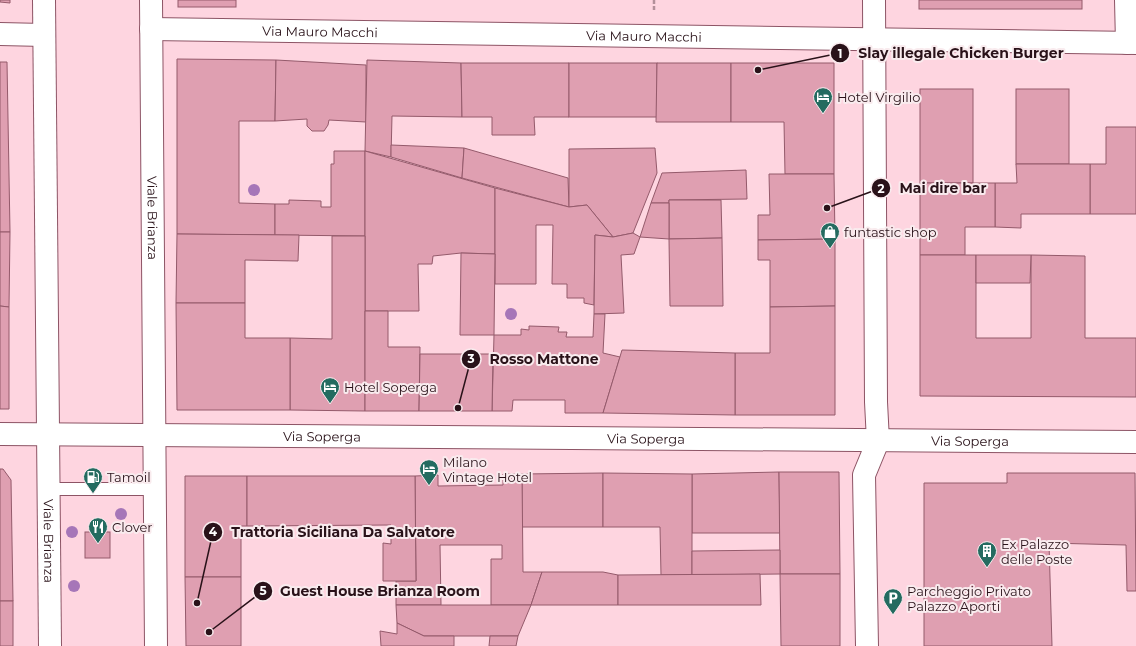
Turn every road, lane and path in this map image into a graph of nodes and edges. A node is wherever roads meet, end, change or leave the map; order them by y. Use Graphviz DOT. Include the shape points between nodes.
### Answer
graph roads {
  1 [pos="44,0"];
  2 [pos="151,0"];
  3 [pos="874,0"];
  4 [pos="1126,0"];
  5 [pos="151,29"];
  6 [pos="0,34"];
  7 [pos="44,35"];
  8 [pos="874,40"];
  9 [pos="1131,43"];
  10 [pos="0,434"];
  11 [pos="49,435"];
  12 [pos="156,436"];
  13 [pos="878,441"];
  14 [pos="1136,442"];
  15 [pos="49,489"];
  16 [pos="154,489"];
  17 [pos="50,646"];
  18 [pos="156,646"];
  19 [pos="867,646"];
  1 -- 7 [label="street, Viale Brianza"];
  2 -- 5 [label="street, Viale Brianza"];
  3 -- 8 [label="street"];
  4 -- 9 [label="street"];
  5 -- 8 [label="street, Via Mauro Macchi"];
  5 -- 12 [label="street, Viale Brianza"];
  6 -- 7 [label="street"];
  7 -- 11 [label="street, Viale Brianza"];
  8 -- 9 [label="street, Via Mauro Macchi"];
  8 -- 13 [label="street"];
  10 -- 11 [label="street"];
  11 -- 12 [label="street"];
  11 -- 15 [label="street, Viale Brianza"];
  12 -- 13 [label="street, Via Soperga"];
  12 -- 16 [label="street, Viale Brianza"];
  13 -- 14 [label="street, Via Soperga"];
  13 -- 19 [label="street" via="864,475"];
  15 -- 16 [label="lane"];
  15 -- 17 [label="street, Viale Brianza"];
  16 -- 18 [label="street, Viale Brianza"];
}
